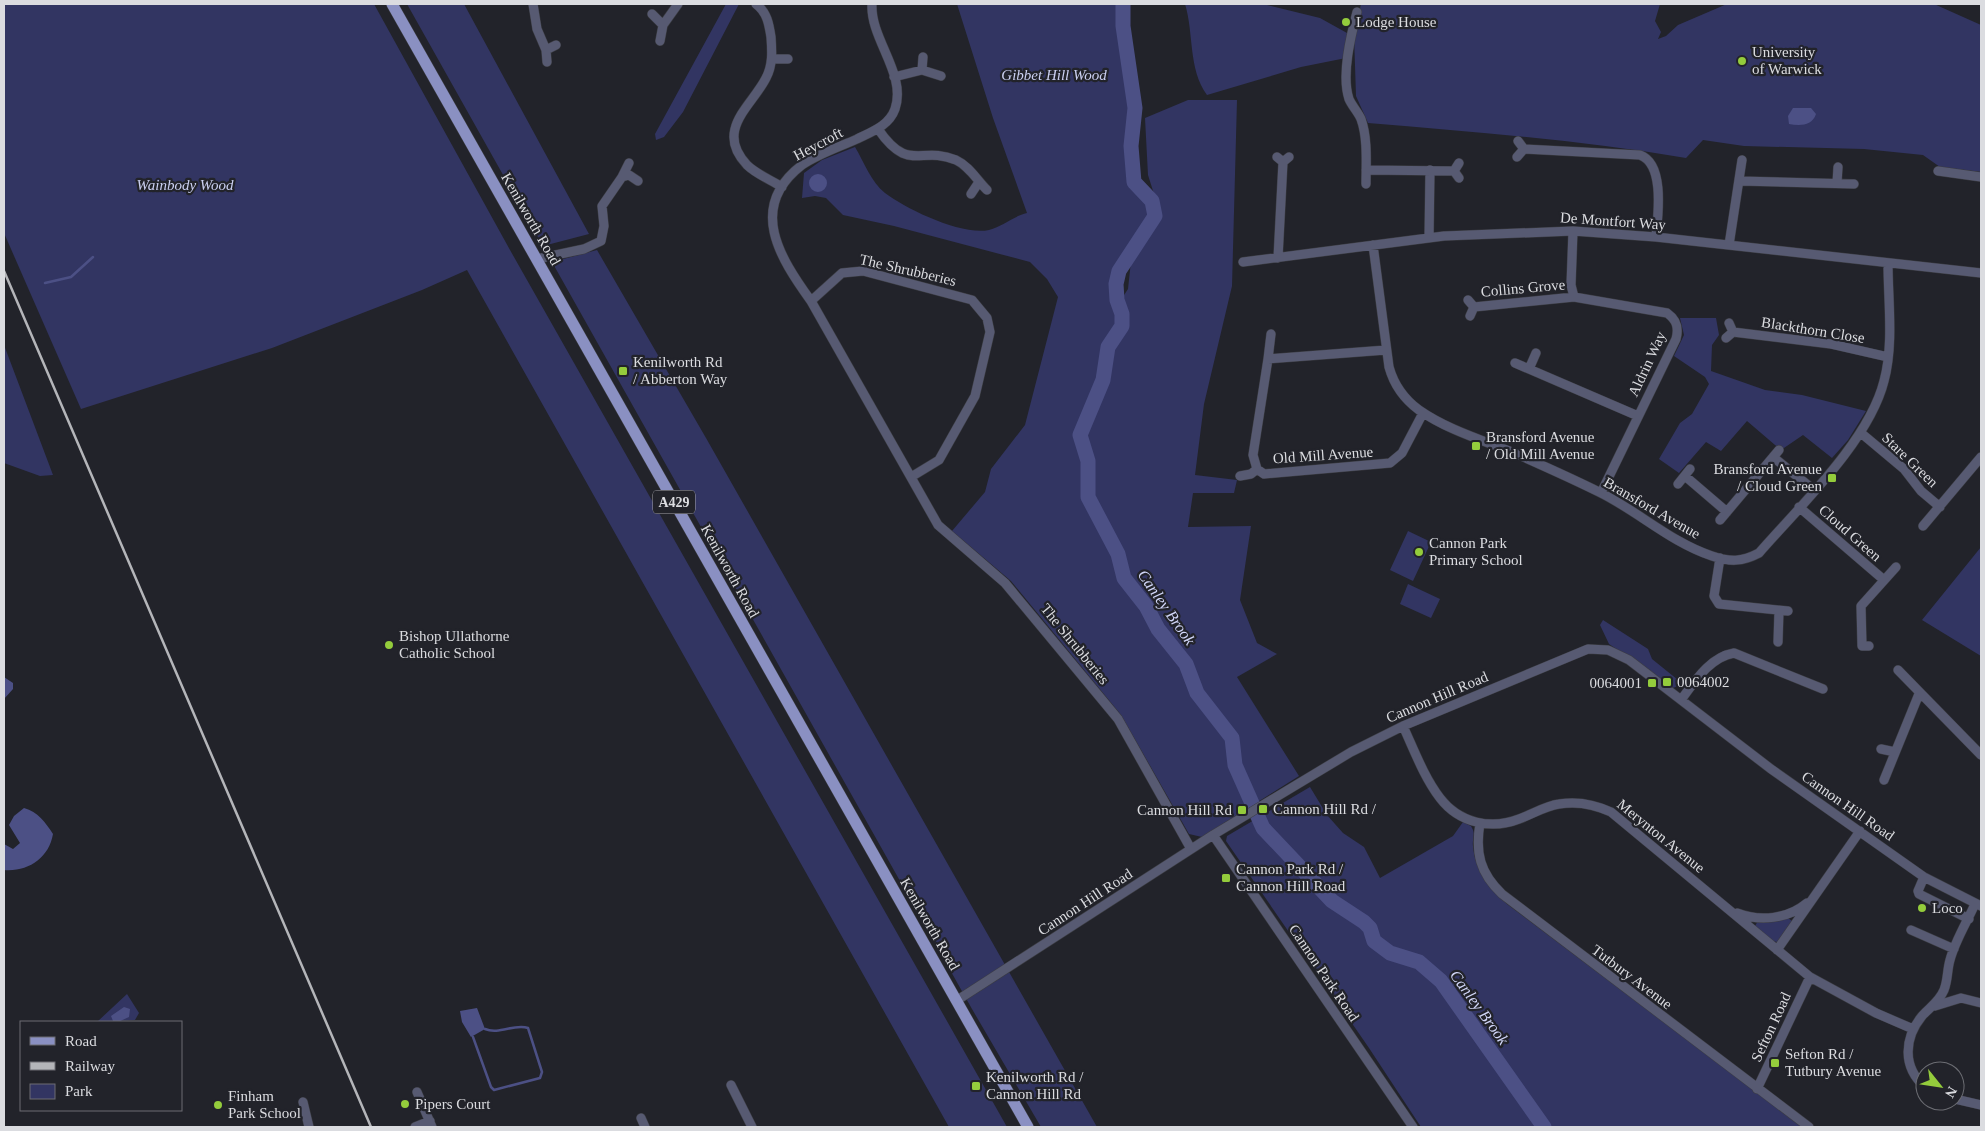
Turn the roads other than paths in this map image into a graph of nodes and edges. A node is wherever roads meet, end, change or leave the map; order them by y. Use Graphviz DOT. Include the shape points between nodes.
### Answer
graph roads {
  1 [pos="392,4"];
  2 [pos="533,4"];
  3 [pos="678,4"];
  4 [pos="872,4"];
  5 [pos="763,6"];
  6 [pos="1357,12"];
  7 [pos="652,14"];
  8 [pos="663,25"];
  9 [pos="660,41"];
  10 [pos="556,45"];
  11 [pos="546,50"];
  12 [pos="923,58"];
  13 [pos="772,59"];
  14 [pos="788,59"];
  15 [pos="547,62"];
  16 [pos="922,70"];
  17 [pos="941,76"];
  18 [pos="894,77"];
  19 [pos="878,128"];
  20 [pos="1518,141"];
  21 [pos="1524,149"];
  22 [pos="1517,157"];
  23 [pos="1283,159"];
  24 [pos="1742,160"];
  25 [pos="629,163"];
  26 [pos="1838,167"];
  27 [pos="1366,170"];
  28 [pos="1430,170"];
  29 [pos="1458,171"];
  30 [pos="1938,171"];
  31 [pos="622,177"];
  32 [pos="1981,177"];
  33 [pos="638,181"];
  34 [pos="1740,181"];
  35 [pos="980,182"];
  36 [pos="1837,183"];
  37 [pos="1366,184"];
  38 [pos="1854,184"];
  39 [pos="782,187"];
  40 [pos="987,190"];
  41 [pos="971,194"];
  42 [pos="1573,230"];
  43 [pos="1656,237"];
  44 [pos="1429,238"];
  45 [pos="1373,245"];
  46 [pos="1729,245"];
  47 [pos="1278,258"];
  48 [pos="536,259"];
  49 [pos="1243,262"];
  50 [pos="1888,263"];
  51 [pos="1981,273"];
  52 [pos="1574,297"];
  53 [pos="811,301"];
  54 [pos="1470,316"];
  55 [pos="1729,331"];
  56 [pos="1271,334"];
  57 [pos="1386,350"];
  58 [pos="1536,353"];
  59 [pos="1888,356"];
  60 [pos="1268,359"];
  61 [pos="1515,363"];
  62 [pos="1529,369"];
  63 [pos="1424,413"];
  64 [pos="1638,416"];
  65 [pos="1861,433"];
  66 [pos="1981,457"];
  67 [pos="1257,469"];
  68 [pos="1240,476"];
  69 [pos="1684,476"];
  70 [pos="911,477"];
  71 [pos="1814,490"];
  72 [pos="1601,493"];
  73 [pos="1799,507"];
  74 [pos="1940,507"];
  75 [pos="1727,512"];
  76 [pos="1720,520"];
  77 [pos="1923,526"];
  78 [pos="1720,558"];
  79 [pos="1896,567"];
  80 [pos="1884,580"];
  81 [pos="1778,642"];
  82 [pos="1869,646"];
  83 [pos="1898,670"];
  84 [pos="1823,689"];
  85 [pos="1919,694"];
  86 [pos="1682,700"];
  87 [pos="1403,726"];
  88 [pos="1881,749"];
  89 [pos="1895,752"];
  90 [pos="1981,755"];
  91 [pos="1884,780"];
  92 [pos="1480,823"];
  93 [pos="1860,832"];
  94 [pos="1213,835"];
  95 [pos="1191,849"];
  96 [pos="1924,877"];
  97 [pos="1818,892"];
  98 [pos="1978,905"];
  99 [pos="1732,910"];
  100 [pos="1968,918"];
  101 [pos="1910,930"];
  102 [pos="1954,949"];
  103 [pos="1777,950"];
  104 [pos="1810,977"];
  105 [pos="1947,980"];
  106 [pos="1961,998"];
  107 [pos="956,1001"];
  108 [pos="1981,1002"];
  109 [pos="1935,1006"];
  110 [pos="1912,1029"];
  111 [pos="1915,1076"];
  112 [pos="731,1085"];
  113 [pos="1757,1089"];
  114 [pos="417,1092"];
  115 [pos="303,1102"];
  116 [pos="1965,1102"];
  117 [pos="1981,1106"];
  118 [pos="641,1118"];
  119 [pos="431,1124"];
  120 [pos="309,1127"];
  121 [pos="416,1127"];
  122 [pos="645,1127"];
  123 [pos="752,1127"];
  124 [pos="1028,1127"];
  125 [pos="1413,1127"];
  126 [pos="1809,1127"];
  1 -- 48 [label="main road, Kenilworth Road / A429"];
  2 -- 11 [label="street" via="537,29"];
  3 -- 8 [label="street"];
  4 -- 18 [label="street, Heycroft" via="873,22"];
  5 -- 13 [label="street" via="769,23"];
  6 -- 27 [label="street" via="1343,68 1349,99 1364,130"];
  7 -- 8 [label="street"];
  8 -- 9 [label="street"];
  10 -- 11 [label="street"];
  11 -- 15 [label="street"];
  12 -- 16 [label="street"];
  13 -- 14 [label="street"];
  13 -- 39 [label="street" via="767,76 739,116 735,139 738,152 747,165"];
  16 -- 17 [label="street"];
  16 -- 18 [label="street"];
  18 -- 19 [label="street, Heycroft" via="895,109 887,122"];
  19 -- 35 [label="street" via="898,151 909,157 957,161"];
  19 -- 39 [label="street, Heycroft" via="803,165"];
  20 -- 21 [label="street"];
  21 -- 22 [label="street"];
  21 -- 43 [label="street" via="1640,155 1646,158 1653,166 1658,190"];
  23 -- 47 [label="street"];
  24 -- 34 [label="street"];
  25 -- 31 [label="street"];
  26 -- 36 [label="street"];
  27 -- 28 [label="street"];
  27 -- 37 [label="street"];
  28 -- 29 [label="street"];
  28 -- 44 [label="street"];
  30 -- 32 [label="street"];
  31 -- 33 [label="street" via="629,175"];
  31 -- 48 [label="street" via="602,206 602,241 584,249"];
  34 -- 36 [label="street"];
  34 -- 46 [label="street"];
  35 -- 40 [label="street"];
  35 -- 41 [label="street"];
  36 -- 38 [label="street"];
  39 -- 53 [label="street, Heycroft" via="773,217 776,244 789,270"];
  42 -- 43 [label="street, De Montfort Way"];
  42 -- 44 [label="street, De Montfort Way"];
  42 -- 52 [label="street" via="1571,285"];
  43 -- 46 [label="street, De Montfort Way"];
  44 -- 45 [label="street, De Montfort Way"];
  45 -- 47 [label="street, De Montfort Way"];
  45 -- 57 [label="street, Bransford Avenue"];
  46 -- 50 [label="street, De Montfort Way"];
  47 -- 49 [label="street, De Montfort Way"];
  48 -- 107 [label="main road, Kenilworth Road / A429"];
  50 -- 51 [label="street, De Montfort Way"];
  50 -- 59 [label="street, Bransford Avenue"];
  52 -- 54 [label="street, Collins Grove" via="1471,303"];
  52 -- 64 [label="street, Aldrin Way" via="1668,313 1677,323 1676,339"];
  53 -- 70 [label="street, The Shrubberies"];
  53 -- 70 [label="street, The Shrubberies" via="842,273 863,271 972,300 987,318 990,332 975,396 939,460"];
  55 -- 59 [label="street, Blackthorn Close" via="1831,344"];
  56 -- 60 [label="street, Old Mill Avenue"];
  57 -- 60 [label="street"];
  57 -- 63 [label="street, Bransford Avenue" via="1396,385 1408,401"];
  58 -- 62 [label="street"];
  59 -- 65 [label="street, Bransford Avenue" via="1881,390"];
  60 -- 67 [label="street, Old Mill Avenue" via="1253,455"];
  61 -- 62 [label="street"];
  62 -- 64 [label="street"];
  63 -- 67 [label="street, Old Mill Avenue" via="1402,453 1390,463 1264,474"];
  63 -- 72 [label="street, Bransford Avenue"];
  64 -- 72 [label="street, Aldrin Way"];
  65 -- 71 [label="street, Bransford Avenue"];
  65 -- 74 [label="street, Stare Green"];
  66 -- 74 [label="street, Stare Green"];
  67 -- 68 [label="street, Old Mill Avenue"];
  69 -- 75 [label="street"];
  70 -- 95 [label="street, The Shrubberies" via="938,525 1005,583 1118,719"];
  71 -- 73 [label="street, Bransford Avenue"];
  71 -- 75 [label="street" via="1776,454"];
  72 -- 78 [label="street, Bransford Avenue" via="1688,546"];
  73 -- 78 [label="street, Bransford Avenue" via="1759,553 1741,561"];
  73 -- 80 [label="street, Cloud Green"];
  74 -- 77 [label="street, Stare Green"];
  75 -- 76 [label="street"];
  78 -- 81 [label="street" via="1714,596 1719,604 1783,611"];
  79 -- 80 [label="street, Cloud Green"];
  80 -- 82 [label="street, Cloud Green" via="1861,606 1862,646"];
  83 -- 85 [label="street"];
  84 -- 86 [label="street" via="1734,653 1723,655 1707,668"];
  85 -- 89 [label="street"];
  85 -- 90 [label="street"];
  86 -- 87 [label="street, Cannon Hill Road" via="1620,655 1602,649 1588,649"];
  86 -- 93 [label="street, Cannon Hill Road"];
  87 -- 92 [label="street, Merynton Avenue" via="1440,798 1456,813"];
  87 -- 94 [label="street, Cannon Hill Road" via="1352,752"];
  88 -- 89 [label="street"];
  89 -- 91 [label="street"];
  92 -- 99 [label="street, Merynton Avenue" via="1508,823 1548,806 1564,803 1605,809 1621,818"];
  92 -- 113 [label="street, Tutbury Avenue" via="1479,858 1491,882 1502,894"];
  93 -- 96 [label="street, Cannon Hill Road"];
  93 -- 97 [label="street"];
  94 -- 95 [label="street, Cannon Hill Road"];
  94 -- 125 [label="street, Cannon Park Road"];
  95 -- 107 [label="street, Cannon Hill Road"];
  96 -- 98 [label="street, Cannon Hill Road"];
  96 -- 100 [label="street" via="1919,894"];
  97 -- 99 [label="street" via="1802,906 1774,918 1745,916"];
  97 -- 103 [label="street"];
  98 -- 100 [label="street"];
  99 -- 103 [label="street, Merynton Avenue"];
  100 -- 102 [label="street"];
  101 -- 102 [label="street"];
  102 -- 105 [label="street"];
  103 -- 104 [label="street, Merynton Avenue"];
  104 -- 110 [label="street, Merynton Avenue"];
  104 -- 113 [label="street, Sefton Road"];
  105 -- 106 [label="street"];
  105 -- 109 [label="street"];
  106 -- 108 [label="street"];
  106 -- 109 [label="street"];
  107 -- 124 [label="main road, Kenilworth Road / A429"];
  109 -- 110 [label="street"];
  110 -- 111 [label="street" via="1908,1051 1909,1064"];
  112 -- 123 [label="street"];
  113 -- 126 [label="street, Tutbury Avenue"];
  114 -- 119 [label="street"];
  115 -- 120 [label="street"];
  116 -- 117 [label="street"];
  118 -- 122 [label="street"];
  119 -- 121 [label="street"];
}
